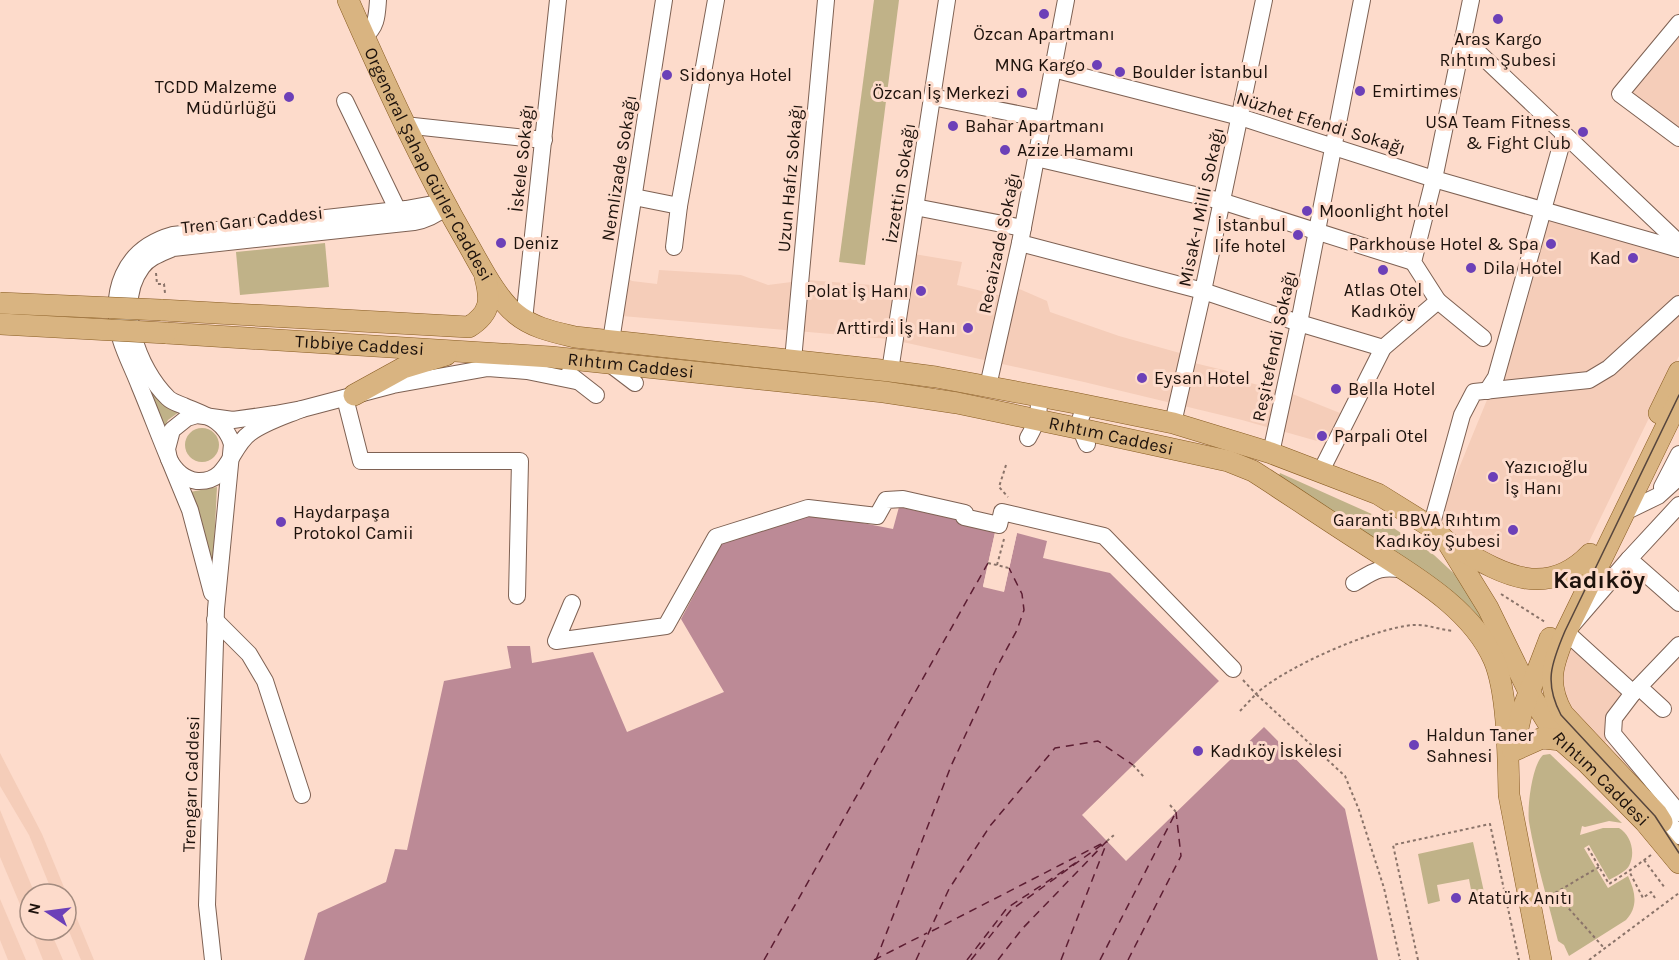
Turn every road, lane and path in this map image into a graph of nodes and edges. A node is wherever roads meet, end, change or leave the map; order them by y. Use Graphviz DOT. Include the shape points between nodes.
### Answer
graph roads {
  1 [pos="348,0"];
  2 [pos="378,0"];
  3 [pos="558,0"];
  4 [pos="664,0"];
  5 [pos="716,0"];
  6 [pos="826,0"];
  7 [pos="947,0"];
  8 [pos="1066,0"];
  9 [pos="1264,0"];
  10 [pos="1362,0"];
  11 [pos="1471,0"];
  12 [pos="1679,23"];
  13 [pos="364,36"];
  14 [pos="1463,38"];
  15 [pos="1053,69"];
  16 [pos="932,97"];
  17 [pos="345,101"];
  18 [pos="1240,117"];
  19 [pos="1043,119"];
  20 [pos="404,125"];
  21 [pos="1564,135"];
  22 [pos="1679,138"];
  23 [pos="544,140"];
  24 [pos="1332,148"];
  25 [pos="1036,158"];
  26 [pos="1434,179"];
  27 [pos="634,197"];
  28 [pos="1221,201"];
  29 [pos="679,206"];
  30 [pos="446,207"];
  31 [pos="915,207"];
  32 [pos="1542,211"];
  33 [pos="401,217"];
  34 [pos="1317,232"];
  35 [pos="1022,236"];
  36 [pos="1679,243"];
  37 [pos="674,247"];
  38 [pos="1679,249"];
  39 [pos="1413,262"];
  40 [pos="156,266"];
  41 [pos="483,270"];
  42 [pos="1203,291"];
  43 [pos="1438,301"];
  44 [pos="163,302"];
  45 [pos="0,303"];
  46 [pos="1679,304"];
  47 [pos="524,320"];
  48 [pos="1299,323"];
  49 [pos="0,324"];
  50 [pos="1483,338"];
  51 [pos="611,341"];
  52 [pos="1383,348"];
  53 [pos="458,351"];
  54 [pos="551,357"];
  55 [pos="793,360"];
  56 [pos="610,364"];
  57 [pos="890,371"];
  58 [pos="1679,372"];
  59 [pos="576,381"];
  60 [pos="635,383"];
  61 [pos="988,386"];
  62 [pos="1487,391"];
  63 [pos="596,395"];
  64 [pos="349,396"];
  65 [pos="1038,396"];
  66 [pos="1679,400"];
  67 [pos="1088,406"];
  68 [pos="302,409"];
  69 [pos="207,416"];
  70 [pos="1173,423"];
  71 [pos="1033,429"];
  72 [pos="1084,436"];
  73 [pos="1271,453"];
  74 [pos="1679,454"];
  75 [pos="169,459"];
  76 [pos="229,463"];
  77 [pos="1321,471"];
  78 [pos="1679,477"];
  79 [pos="1658,496"];
  80 [pos="1679,505"];
  81 [pos="1625,512"];
  82 [pos="1431,528"];
  83 [pos="1448,543"];
  84 [pos="1590,554"];
  85 [pos="1629,559"];
  86 [pos="988,563"];
  87 [pos="1009,568"];
  88 [pos="1404,570"];
  89 [pos="1354,583"];
  90 [pos="1496,591"];
  91 [pos="517,596"];
  92 [pos="572,603"];
  93 [pos="1679,603"];
  94 [pos="216,614"];
  95 [pos="1558,628"];
  96 [pos="1458,629"];
  97 [pos="1679,645"];
  98 [pos="1233,669"];
  99 [pos="1636,690"];
  100 [pos="1529,692"];
  101 [pos="1256,694"];
  102 [pos="1663,709"];
  103 [pos="1240,711"];
  104 [pos="1561,740"];
  105 [pos="1511,760"];
  106 [pos="1133,765"];
  107 [pos="1144,777"];
  108 [pos="302,795"];
  109 [pos="1170,805"];
  110 [pos="1176,812"];
  111 [pos="1679,813"];
  112 [pos="1114,835"];
  113 [pos="1107,841"];
  114 [pos="1674,843"];
  115 [pos="1587,848"];
  116 [pos="1644,860"];
  117 [pos="1679,863"];
  118 [pos="1599,867"];
  119 [pos="1629,871"];
  120 [pos="1665,888"];
  121 [pos="1679,893"];
  122 [pos="1655,898"];
  123 [pos="1604,948"];
  124 [pos="213,960"];
  125 [pos="1400,960"];
  126 [pos="1418,960"];
  127 [pos="1519,960"];
  128 [pos="1541,960"];
  129 [pos="1589,960"];
  1 -- 13 [label="main road, Orgeneral Şahap Gürler Caddesi"];
  2 -- 13 [label="street" via="376,22"];
  3 -- 23 [label="street, İskele Sokağı"];
  4 -- 27 [label="street, Nemlizade Sokağı"];
  5 -- 29 [label="street"];
  6 -- 55 [label="street, Uzun Hafız Sokağı"];
  7 -- 16 [label="street, İzzettin Sokağı"];
  8 -- 15 [label="street, Recaizade Sokağı"];
  9 -- 18 [label="street, Misak-ı Milli Sokağı"];
  10 -- 24 [label="street, Reşitefendi Sokağı"];
  11 -- 14 [label="street"];
  12 -- 22 [label="street" via="1620,94"];
  13 -- 20 [label="main road, Orgeneral Şahap Gürler Caddesi"];
  14 -- 21 [label="street"];
  14 -- 26 [label="street"];
  15 -- 18 [label="street, Nüzhet Efendi Sokağı"];
  15 -- 19 [label="street, Recaizade Sokağı"];
  16 -- 19 [label="street"];
  16 -- 31 [label="street, İzzettin Sokağı"];
  17 -- 33 [label="street"];
  18 -- 24 [label="street, Nüzhet Efendi Sokağı"];
  18 -- 28 [label="street, Misak-ı Milli Sokağı"];
  19 -- 25 [label="street, Recaizade Sokağı"];
  20 -- 23 [label="street"];
  20 -- 30 [label="main road, Orgeneral Şahap Gürler Caddesi"];
  21 -- 32 [label="street"];
  21 -- 36 [label="street"];
  23 -- 47 [label="street, İskele Sokağı"];
  24 -- 26 [label="street, Nüzhet Efendi Sokağı"];
  24 -- 34 [label="street, Reşitefendi Sokağı"];
  25 -- 28 [label="street"];
  25 -- 35 [label="street, Recaizade Sokağı"];
  26 -- 32 [label="street, Nüzhet Efendi Sokağı"];
  26 -- 39 [label="street"];
  27 -- 29 [label="street"];
  27 -- 51 [label="street, Nemlizade Sokağı"];
  28 -- 34 [label="street"];
  28 -- 42 [label="street, Misak-ı Milli Sokağı"];
  29 -- 37 [label="street"];
  30 -- 33 [label="street" via="433,204"];
  30 -- 41 [label="main road, Orgeneral Şahap Gürler Caddesi"];
  31 -- 35 [label="street"];
  31 -- 57 [label="street, İzzettin Sokağı"];
  32 -- 38 [label="street, Nüzhet Efendi Sokağı"];
  32 -- 62 [label="street" via="1496,377"];
  33 -- 69 [label="street, Tren Garı Caddesi" via="173,248 142,267 130,300 135,347 144,367 169,400"];
  33 -- 75 [label="street" via="173,235 144,248 133,258 117,293 122,340"];
  34 -- 39 [label="street"];
  34 -- 48 [label="street, Reşitefendi Sokağı"];
  35 -- 42 [label="street"];
  35 -- 61 [label="street, Recaizade Sokağı"];
  39 -- 43 [label="street"];
  40 -- 44 [label="path" via="157,284 165,284"];
  41 -- 44 [label="main road" via="489,293 487,309 481,320 470,327"];
  41 -- 47 [label="main road, Orgeneral Şahap Gürler Caddesi" via="505,303"];
  42 -- 48 [label="street"];
  42 -- 70 [label="street, Misak-ı Milli Sokağı"];
  43 -- 50 [label="street"];
  43 -- 52 [label="street"];
  44 -- 45 [label="main road, bridge"];
  46 -- 62 [label="street" via="1609,368 1589,380"];
  47 -- 51 [label="main road, Rıhtım Caddesi" via="544,330"];
  48 -- 52 [label="street"];
  48 -- 73 [label="street, Reşitefendi Sokağı"];
  49 -- 53 [label="main road, Tıbbiye Caddesi, bridge"];
  51 -- 55 [label="main road, Rıhtım Caddesi"];
  52 -- 77 [label="street" via="1342,438"];
  53 -- 54 [label="main road, Tıbbiye Caddesi"];
  53 -- 64 [label="main road" via="403,368"];
  54 -- 56 [label="main road, Rıhtım Caddesi"];
  54 -- 59 [label="street"];
  55 -- 57 [label="main road, Rıhtım Caddesi"];
  56 -- 60 [label="street"];
  56 -- 71 [label="main road, Rıhtım Caddesi" via="957,403"];
  57 -- 61 [label="main road, Rıhtım Caddesi"];
  58 -- 84 [label="main road"];
  59 -- 63 [label="street"];
  59 -- 64 [label="street, Tren Garı Caddesi" via="552,374 488,368"];
  61 -- 65 [label="main road, Rıhtım Caddesi"];
  62 -- 82 [label="street" via="1474,392 1462,415"];
  64 -- 68 [label="street, Tren Garı Caddesi"];
  64 -- 91 [label="street" via="361,461 520,461"];
  65 -- 67 [label="main road, Rıhtım Caddesi"];
  65 -- 71 [label="street" via="1040,407"];
  66 -- 81 [label="main road"];
  67 -- 70 [label="main road, Rıhtım Caddesi"];
  67 -- 72 [label="street" via="1081,413"];
  68 -- 69 [label="street, Tren Garı Caddesi" via="233,420"];
  68 -- 76 [label="street, Tren Garı Caddesi" via="249,434"];
  69 -- 75 [label="street, Tren Garı Caddesi" via="188,418 172,430 167,449"];
  69 -- 76 [label="street, Tren Garı Caddesi" via="229,434"];
  70 -- 73 [label="main road, Rıhtım Caddesi"];
  71 -- 72 [label="main road, Rıhtım Caddesi"];
  72 -- 88 [label="main road, Rıhtım Caddesi" via="1228,461 1253,471"];
  73 -- 77 [label="main road, Rıhtım Caddesi"];
  74 -- 79 [label="street"];
  75 -- 76 [label="street, Tren Garı Caddesi" via="182,476 203,481 222,472"];
  75 -- 94 [label="street, Tren Garı Caddesi" via="190,510"];
  76 -- 94 [label="street, Tren Garı Caddesi"];
  77 -- 82 [label="main road, Rıhtım Caddesi" via="1378,494"];
  78 -- 79 [label="street"];
  79 -- 81 [label="street"];
  80 -- 85 [label="street"];
  81 -- 95 [label="main road"];
  82 -- 83 [label="main road, Rıhtım Caddesi"];
  83 -- 84 [label="main road" via="1502,573 1526,579 1563,573"];
  83 -- 100 [label="main road, Rıhtım Caddesi" via="1488,608"];
  84 -- 100 [label="main road" via="1564,605"];
  85 -- 93 [label="street"];
  85 -- 95 [label="street"];
  86 -- 87 [label="path"];
  88 -- 89 [label="street" via="1379,568"];
  88 -- 105 [label="main road, Rıhtım Caddesi" via="1455,606 1487,646 1500,677"];
  90 -- 95 [label="path"];
  92 -- 98 [label="street" via="556,641 666,626 716,537 808,508 877,516 886,500 903,499 999,525 1002,512 1104,536"];
  94 -- 108 [label="street" via="249,654 265,681"];
  94 -- 124 [label="street, Trengarı Caddesi" via="207,905"];
  95 -- 99 [label="street"];
  95 -- 114 [label="main road" via="1552,682 1563,714 1657,814"];
  96 -- 101 [label="path" via="1412,625 1374,635 1289,671"];
  97 -- 99 [label="street"];
  98 -- 101 [label="path"];
  99 -- 102 [label="street"];
  99 -- 111 [label="street" via="1614,718 1613,734"];
  100 -- 104 [label="main road, Rıhtım Caddesi"];
  100 -- 105 [label="main road, Rıhtım Caddesi"];
  101 -- 103 [label="path"];
  101 -- 125 [label="path" via="1345,776 1384,888"];
  104 -- 105 [label="main road" via="1542,738"];
  104 -- 114 [label="main road, Rıhtım Caddesi"];
  105 -- 128 [label="main road, Rıhtım Caddesi" via="1509,795"];
  106 -- 107 [label="path"];
  109 -- 110 [label="path"];
  112 -- 113 [label="path"];
  114 -- 116 [label="path"];
  114 -- 117 [label="main road, Rıhtım Caddesi"];
  115 -- 118 [label="path"];
  116 -- 119 [label="path"];
  116 -- 120 [label="path"];
  118 -- 119 [label="path" via="1609,884"];
  118 -- 123 [label="path" via="1555,893"];
  119 -- 122 [label="path" via="1643,898 1651,892"];
  121 -- 123 [label="path"];
  123 -- 129 [label="path"];
  126 -- 127 [label="path" via="1393,845 1490,824"];
}
